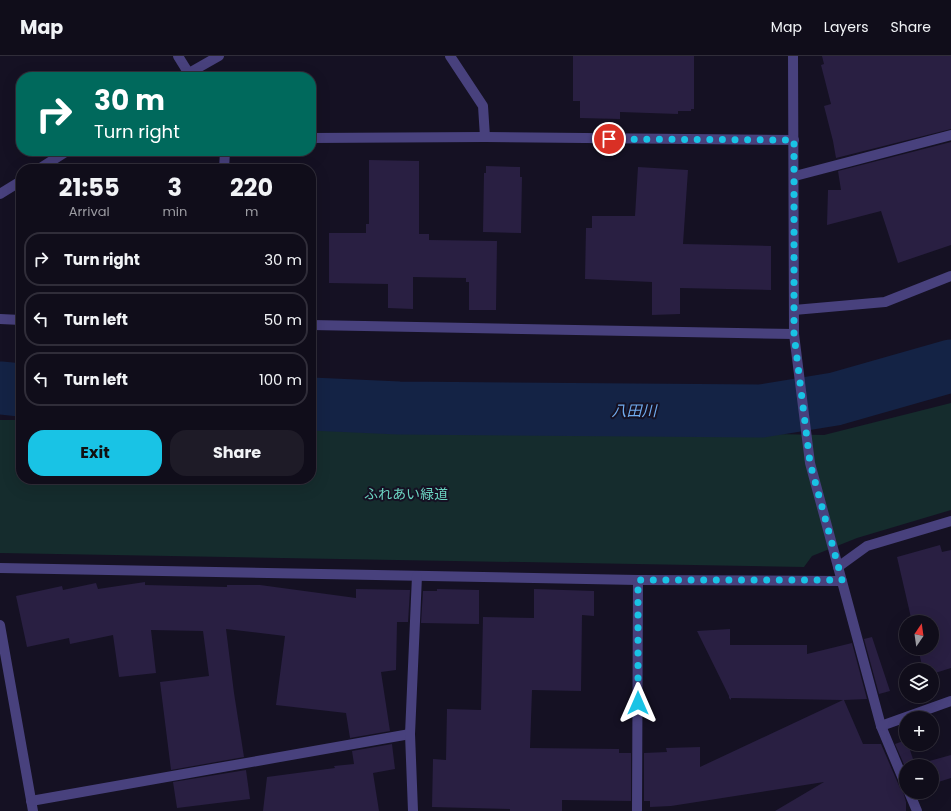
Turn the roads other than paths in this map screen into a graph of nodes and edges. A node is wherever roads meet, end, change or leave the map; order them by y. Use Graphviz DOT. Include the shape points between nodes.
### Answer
graph roads {
  1 [pos="178,56"];
  2 [pos="219,56"];
  3 [pos="450,56"];
  4 [pos="794,56"];
  5 [pos="185,72"];
  6 [pos="193,72"];
  7 [pos="951,135"];
  8 [pos="485,137"];
  9 [pos="316,138"];
  10 [pos="794,140"];
  11 [pos="59,156"];
  12 [pos="47,164"];
  13 [pos="795,176"];
  14 [pos="16,184"];
  15 [pos="0,194"];
  16 [pos="951,276"];
  17 [pos="794,310"];
  18 [pos="0,319"];
  19 [pos="16,320"];
  20 [pos="316,325"];
  21 [pos="794,334"];
  22 [pos="951,521"];
  23 [pos="838,567"];
  24 [pos="0,568"];
  25 [pos="417,576"];
  26 [pos="638,580"];
  27 [pos="842,580"];
  28 [pos="0,625"];
  29 [pos="951,701"];
  30 [pos="881,726"];
  31 [pos="410,734"];
  32 [pos="899,769"];
  33 [pos="912,799"];
  34 [pos="32,806"];
  35 [pos="413,811"];
  36 [pos="637,811"];
  37 [pos="917,811"];
  1 -- 5 [label="street"];
  2 -- 6 [label="street"];
  3 -- 8 [label="street" via="483,106"];
  4 -- 10 [label="street"];
  7 -- 13 [label="street"];
  8 -- 9 [label="street"];
  8 -- 10 [label="street"];
  10 -- 13 [label="street"];
  11 -- 12 [label="street"];
  13 -- 17 [label="street"];
  14 -- 15 [label="street"];
  16 -- 17 [label="street" via="885,302"];
  17 -- 21 [label="street"];
  18 -- 19 [label="street"];
  20 -- 21 [label="street"];
  21 -- 23 [label="street" via="810,463"];
  22 -- 23 [label="street" via="867,546"];
  23 -- 27 [label="street"];
  24 -- 25 [label="street"];
  25 -- 26 [label="street"];
  25 -- 31 [label="street"];
  26 -- 27 [label="street"];
  26 -- 36 [label="street"];
  27 -- 30 [label="street"];
  28 -- 34 [label="street"];
  29 -- 30 [label="street"];
  30 -- 32 [label="street"];
  31 -- 34 [label="street"];
  31 -- 35 [label="street"];
  33 -- 37 [label="street"];
}
